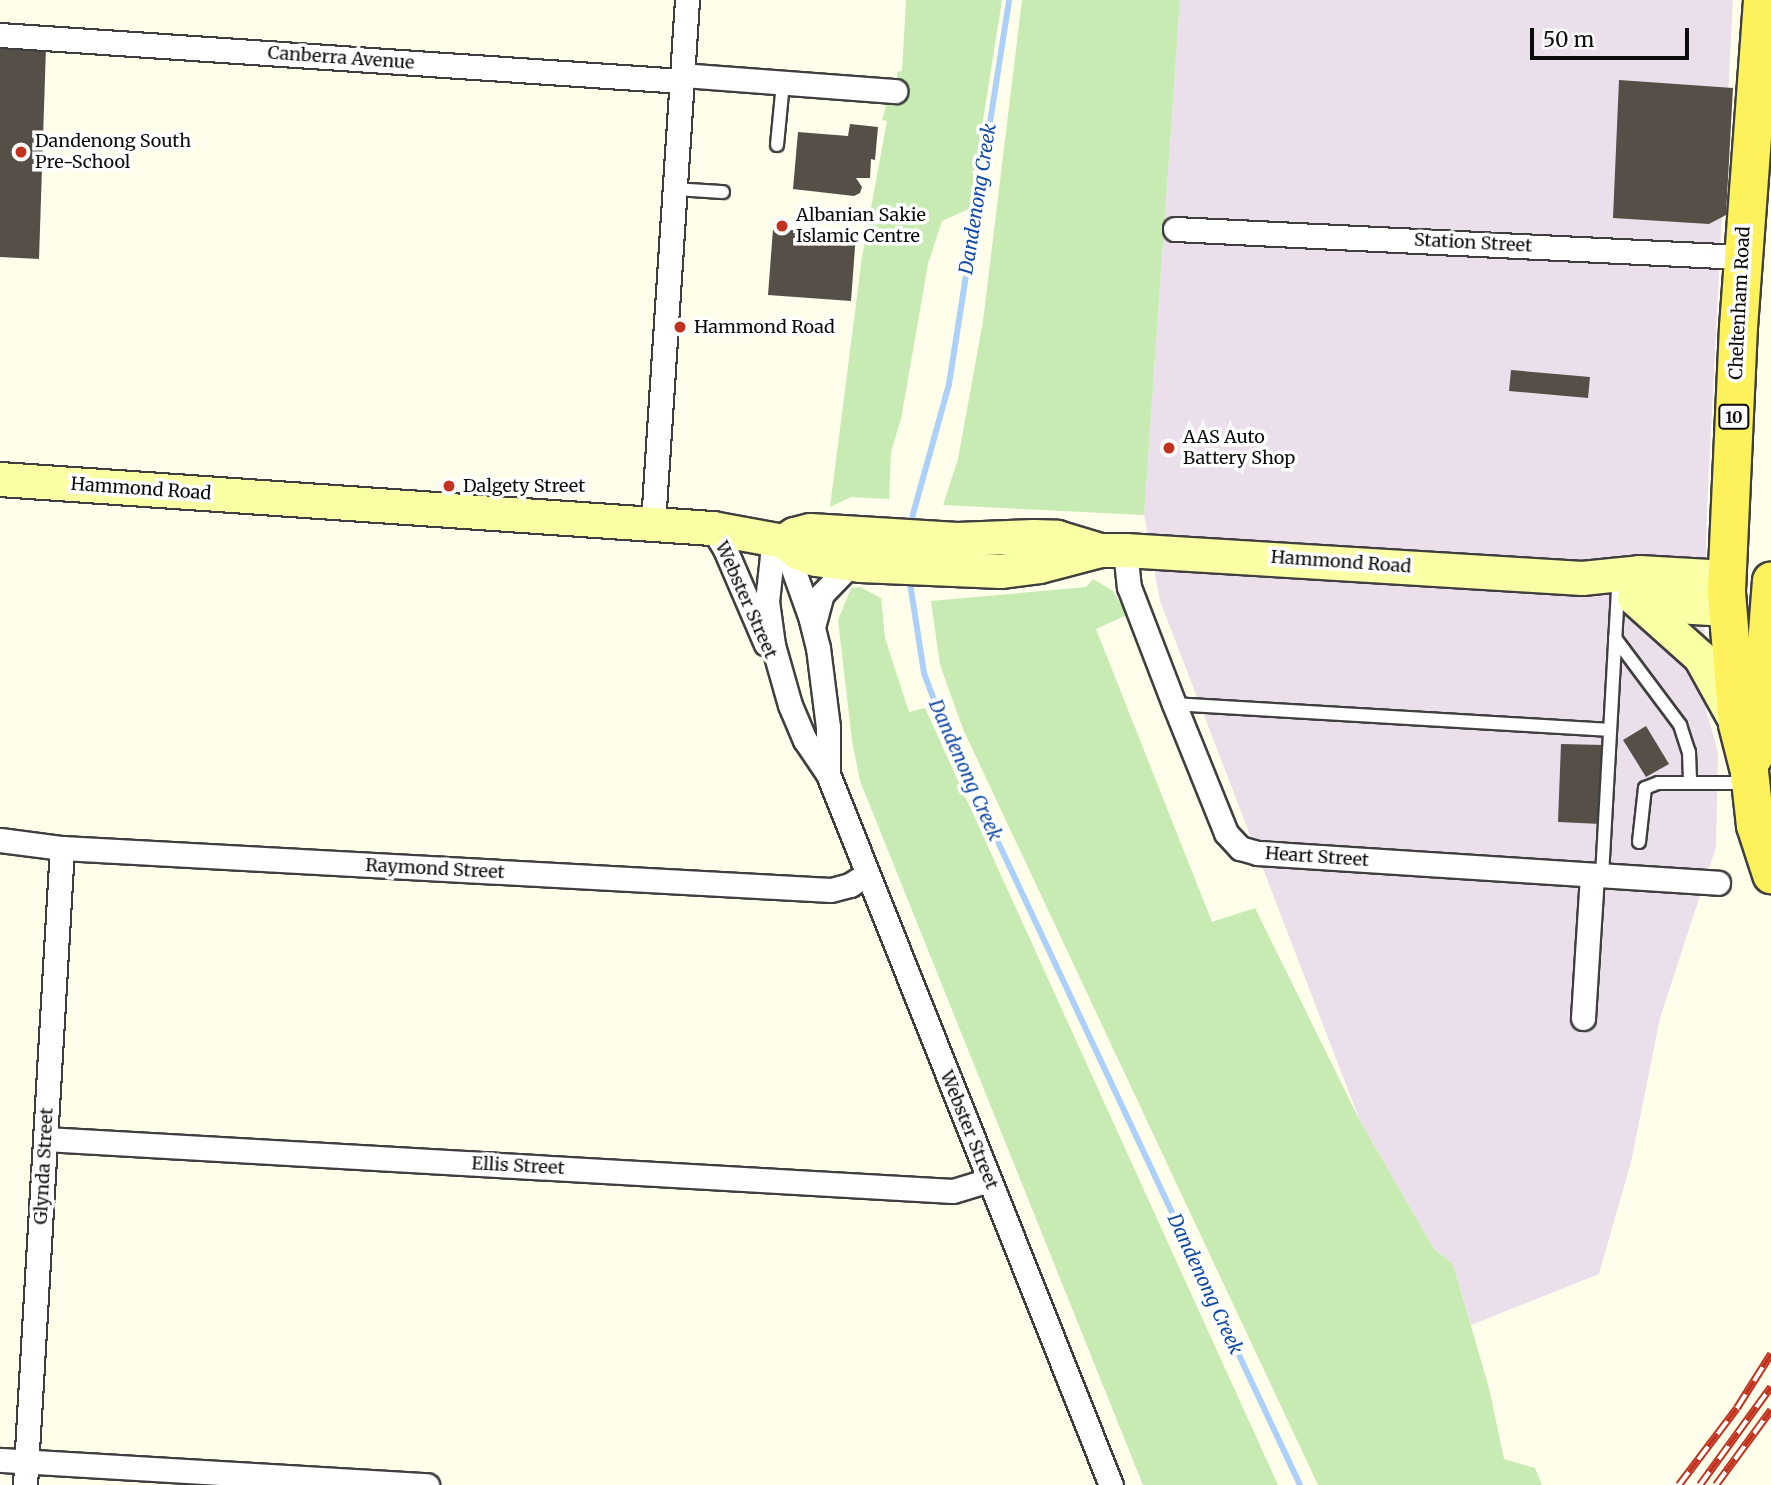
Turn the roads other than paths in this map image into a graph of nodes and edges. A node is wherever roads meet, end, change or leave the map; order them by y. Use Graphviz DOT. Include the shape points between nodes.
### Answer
graph roads {
  1 [pos="687,0"];
  2 [pos="1762,0"];
  3 [pos="0,35"];
  4 [pos="682,78"];
  5 [pos="783,83"];
  6 [pos="895,91"];
  7 [pos="777,145"];
  8 [pos="675,189"];
  9 [pos="723,192"];
  10 [pos="1175,229"];
  11 [pos="1757,258"];
  12 [pos="0,479"];
  13 [pos="653,523"];
  14 [pos="712,528"];
  15 [pos="783,541"];
  16 [pos="1112,550"];
  17 [pos="860,555"];
  18 [pos="1582,578"];
  19 [pos="1771,580"];
  20 [pos="1771,592"];
  21 [pos="1727,593"];
  22 [pos="1626,595"];
  23 [pos="813,627"];
  24 [pos="1615,638"];
  25 [pos="779,672"];
  26 [pos="1174,704"];
  27 [pos="1737,724"];
  28 [pos="1609,730"];
  29 [pos="828,774"];
  30 [pos="1749,777"];
  31 [pos="1690,783"];
  32 [pos="0,840"];
  33 [pos="1639,842"];
  34 [pos="62,848"];
  35 [pos="867,874"];
  36 [pos="1771,874"];
  37 [pos="1597,876"];
  38 [pos="1718,883"];
  39 [pos="1583,1018"];
  40 [pos="45,1139"];
  41 [pos="989,1180"];
  42 [pos="0,1460"];
  43 [pos="26,1462"];
  44 [pos="25,1485"];
  45 [pos="427,1485"];
  46 [pos="1111,1485"];
  1 -- 4 [label="street"];
  2 -- 11 [label="main road, Cheltenham Road / 10"];
  3 -- 4 [label="street, Canberra Avenue"];
  4 -- 5 [label="street, Canberra Avenue"];
  4 -- 8 [label="street"];
  5 -- 6 [label="street, Canberra Avenue"];
  5 -- 7 [label="lane"];
  8 -- 9 [label="lane"];
  8 -- 13 [label="street"];
  10 -- 11 [label="street, Station Street"];
  11 -- 21 [label="main road, Cheltenham Road / 10"];
  12 -- 13 [label="main road, Hammond Road"];
  13 -- 14 [label="main road, Hammond Road"];
  14 -- 15 [label="main road, Hammond Road"];
  14 -- 25 [label="street, Webster Street"];
  15 -- 17 [label="main road, Hammond Road" via="810,530"];
  15 -- 23 [label="street, Webster Street"];
  15 -- 25 [label="street, Webster Street" via="772,556 767,601"];
  16 -- 17 [label="main road, Hammond Road" via="1044,536 957,555"];
  16 -- 18 [label="main road, Hammond Road"];
  16 -- 26 [label="street, Heart Street"];
  17 -- 23 [label="street, Webster Street" via="822,594"];
  18 -- 21 [label="main road, Hammond Road" via="1639,572"];
  18 -- 22 [label="main road, Hammond Road"];
  19 -- 20 [label="main road, Cheltenham Road / 10"];
  20 -- 21 [label="main road"];
  20 -- 30 [label="main road, Cheltenham Road / 10" via="1761,710"];
  21 -- 22 [label="main road, Hammond Road" via="1676,606"];
  21 -- 27 [label="main road, Cheltenham Road / 10"];
  22 -- 24 [label="lane"];
  22 -- 27 [label="main road" via="1700,656"];
  23 -- 29 [label="street, Webster Street" via="828,727"];
  24 -- 28 [label="lane"];
  24 -- 31 [label="lane" via="1680,725 1689,752"];
  25 -- 29 [label="street, Webster Street" via="800,730"];
  26 -- 28 [label="lane"];
  26 -- 37 [label="street, Heart Street" via="1226,833 1245,850"];
  27 -- 30 [label="main road, Cheltenham Road / 10"];
  28 -- 37 [label="lane"];
  29 -- 35 [label="street, Webster Street"];
  30 -- 31 [label="lane"];
  30 -- 36 [label="main road, Cheltenham Road / 10" via="1758,838"];
  31 -- 33 [label="lane" via="1658,783 1645,788"];
  32 -- 34 [label="street, Raymond Street"];
  34 -- 35 [label="street, Raymond Street" via="831,890"];
  34 -- 40 [label="street, Glynda Street"];
  35 -- 41 [label="street, Webster Street"];
  37 -- 38 [label="street, Heart Street"];
  37 -- 39 [label="street"];
  40 -- 41 [label="street, Ellis Street" via="953,1191"];
  40 -- 43 [label="street, Glynda Street"];
  41 -- 46 [label="street, Webster Street"];
  42 -- 43 [label="street"];
  43 -- 44 [label="street, Glynda Street"];
  43 -- 45 [label="street"];
}
